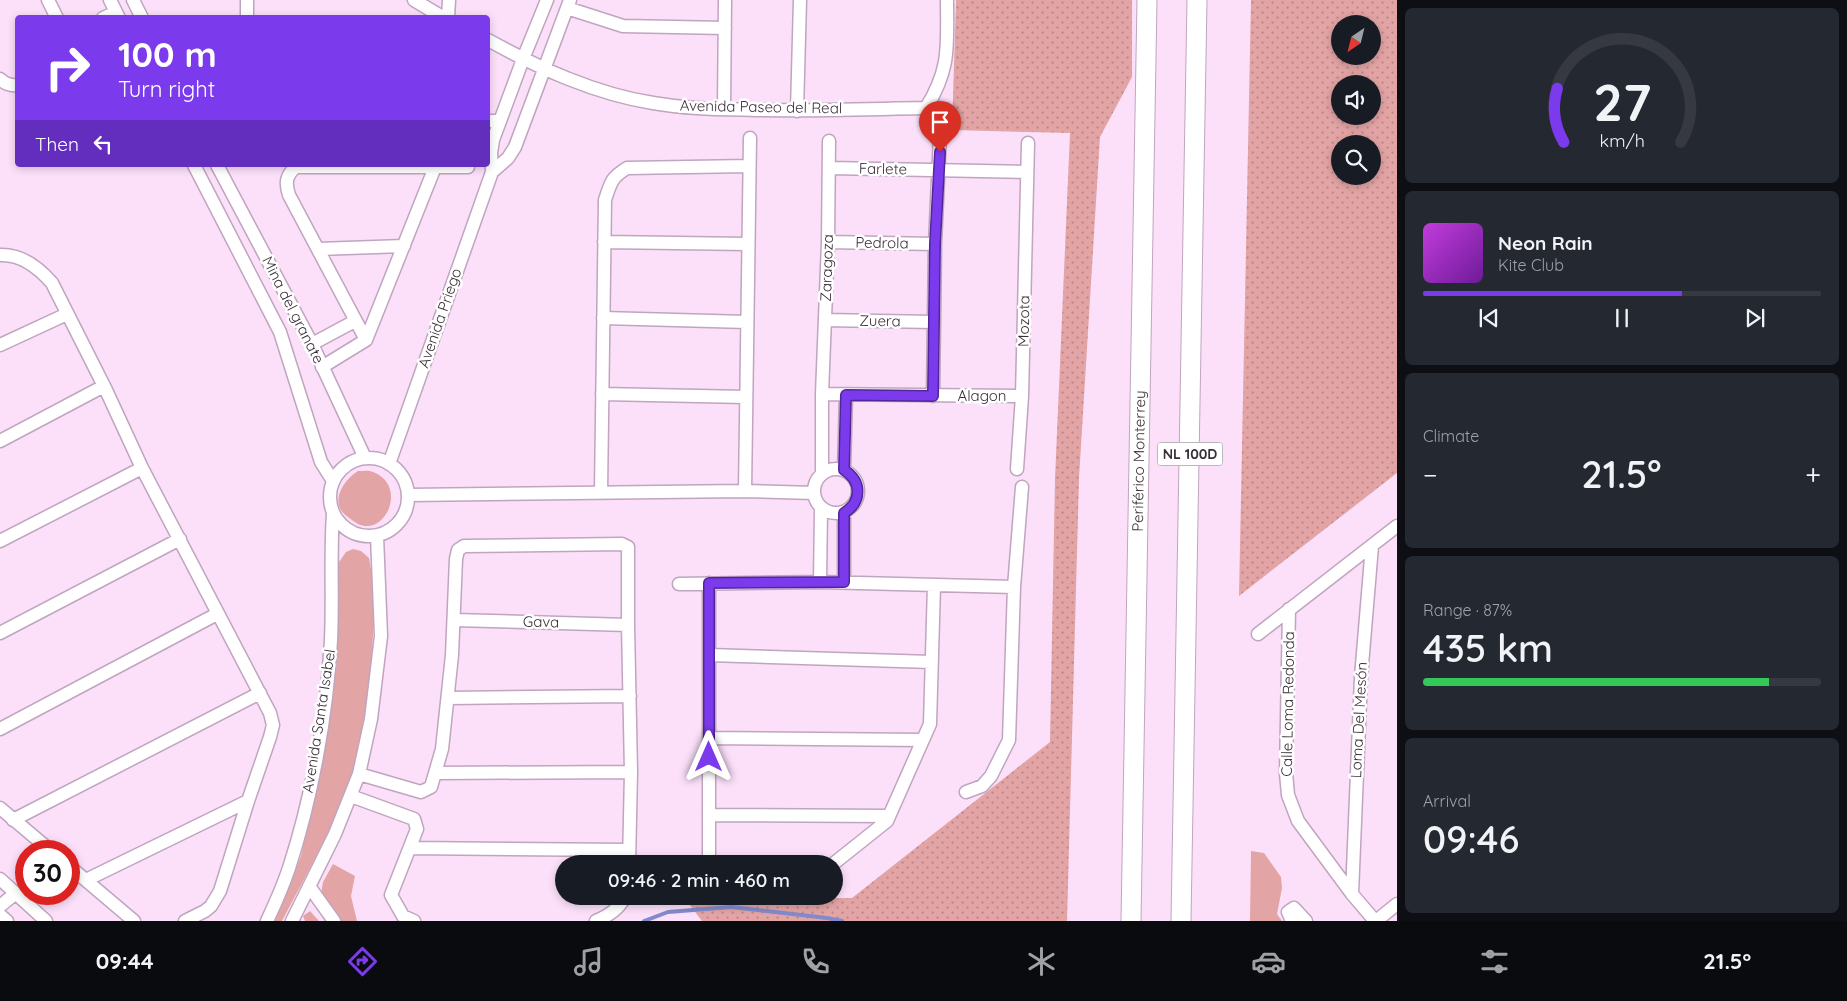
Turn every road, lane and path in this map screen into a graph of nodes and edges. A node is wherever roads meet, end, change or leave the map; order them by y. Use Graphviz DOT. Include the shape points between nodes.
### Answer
graph roads {
  1 [pos="48,0"];
  2 [pos="133,0"];
  3 [pos="247,0"];
  4 [pos="414,0"];
  5 [pos="448,0"];
  6 [pos="548,0"];
  7 [pos="725,0"];
  8 [pos="800,0"];
  9 [pos="947,0"];
  10 [pos="1146,0"];
  11 [pos="1197,0"];
  12 [pos="569,4"];
  13 [pos="56,15"];
  14 [pos="140,15"];
  15 [pos="247,15"];
  16 [pos="441,15"];
  17 [pos="446,15"];
  18 [pos="725,28"];
  19 [pos="490,41"];
  20 [pos="523,59"];
  21 [pos="544,69"];
  22 [pos="0,79"];
  23 [pos="15,85"];
  24 [pos="724,109"];
  25 [pos="796,110"];
  26 [pos="494,121"];
  27 [pos="940,135"];
  28 [pos="750,138"];
  29 [pos="829,141"];
  30 [pos="1028,143"];
  31 [pos="750,166"];
  32 [pos="195,167"];
  33 [pos="220,167"];
  34 [pos="435,168"];
  35 [pos="468,168"];
  36 [pos="830,168"];
  37 [pos="939,170"];
  38 [pos="492,172"];
  39 [pos="1027,172"];
  40 [pos="604,242"];
  41 [pos="828,242"];
  42 [pos="748,244"];
  43 [pos="935,244"];
  44 [pos="404,246"];
  45 [pos="318,250"];
  46 [pos="0,255"];
  47 [pos="67,314"];
  48 [pos="603,318"];
  49 [pos="825,320"];
  50 [pos="355,321"];
  51 [pos="748,322"];
  52 [pos="934,322"];
  53 [pos="366,340"];
  54 [pos="312,344"];
  55 [pos="0,345"];
  56 [pos="322,367"];
  57 [pos="104,386"];
  58 [pos="602,394"];
  59 [pos="822,394"];
  60 [pos="846,395"];
  61 [pos="933,396"];
  62 [pos="1022,396"];
  63 [pos="746,397"];
  64 [pos="0,441"];
  65 [pos="365,458"];
  66 [pos="389,464"];
  67 [pos="142,468"];
  68 [pos="1017,469"];
  69 [pos="844,470"];
  70 [pos="822,473"];
  71 [pos="333,481"];
  72 [pos="1022,487"];
  73 [pos="745,491"];
  74 [pos="601,492"];
  75 [pos="814,493"];
  76 [pos="408,495"];
  77 [pos="822,509"];
  78 [pos="844,513"];
  79 [pos="333,514"];
  80 [pos="1397,526"];
  81 [pos="377,536"];
  82 [pos="180,539"];
  83 [pos="0,541"];
  84 [pos="1372,546"];
  85 [pos="820,582"];
  86 [pos="844,582"];
  87 [pos="709,583"];
  88 [pos="680,584"];
  89 [pos="934,585"];
  90 [pos="1014,587"];
  91 [pos="1289,610"];
  92 [pos="217,614"];
  93 [pos="454,620"];
  94 [pos="628,625"];
  95 [pos="0,633"];
  96 [pos="1258,634"];
  97 [pos="709,655"];
  98 [pos="932,662"];
  99 [pos="260,693"];
  100 [pos="630,696"];
  101 [pos="448,698"];
  102 [pos="0,729"];
  103 [pos="709,738"];
  104 [pos="923,740"];
  105 [pos="631,772"];
  106 [pos="435,773"];
  107 [pos="359,774"];
  108 [pos="966,792"];
  109 [pos="351,796"];
  110 [pos="248,801"];
  111 [pos="0,808"];
  112 [pos="709,814"];
  113 [pos="889,816"];
  114 [pos="13,820"];
  115 [pos="38,840"];
  116 [pos="410,848"];
  117 [pos="629,850"];
  118 [pos="629,855"];
  119 [pos="709,855"];
  120 [pos="843,856"];
  121 [pos="80,875"];
  122 [pos="0,879"];
  123 [pos="86,880"];
  124 [pos="309,886"];
  125 [pos="15,892"];
  126 [pos="15,894"];
  127 [pos="1352,894"];
  128 [pos="1397,904"];
  129 [pos="29,905"];
  130 [pos="621,905"];
  131 [pos="0,906"];
  132 [pos="1131,912"];
  133 [pos="0,915"];
  134 [pos="1181,915"];
  135 [pos="293,920"];
  136 [pos="7,921"];
  137 [pos="46,921"];
  138 [pos="134,921"];
  139 [pos="185,921"];
  140 [pos="267,921"];
  141 [pos="334,921"];
  142 [pos="414,921"];
  143 [pos="596,921"];
  144 [pos="1292,921"];
  145 [pos="1306,921"];
  146 [pos="1376,921"];
  1 -- 13 [label="street"];
  2 -- 14 [label="street"];
  3 -- 15 [label="street"];
  4 -- 16 [label="street"];
  5 -- 17 [label="street"];
  6 -- 20 [label="street, Avenida Priego"];
  7 -- 18 [label="street"];
  8 -- 25 [label="street"];
  9 -- 25 [label="street, Avenida Paseo del Real" via="946,67 926,108"];
  10 -- 132 [label="highway, Periférico Monterrey / NL 100D"];
  11 -- 134 [label="highway, NL 100D"];
  12 -- 18 [label="street" via="623,26"];
  12 -- 21 [label="street, Avenida Priego"];
  18 -- 24 [label="street"];
  19 -- 20 [label="street, Avenida Paseo del Real"];
  20 -- 21 [label="street, Avenida Paseo del Real"];
  20 -- 26 [label="street, Avenida Priego"];
  21 -- 24 [label="street, Avenida Paseo del Real" via="592,87 654,104"];
  21 -- 38 [label="street, Avenida Priego" via="515,147"];
  22 -- 23 [label="street"];
  24 -- 25 [label="street, Avenida Paseo del Real"];
  26 -- 38 [label="street, Avenida Priego"];
  27 -- 37 [label="street"];
  28 -- 31 [label="street"];
  29 -- 36 [label="street, Zaragoza"];
  30 -- 39 [label="street, Mozota"];
  31 -- 40 [label="street" via="627,168 615,176 605,200"];
  31 -- 42 [label="street"];
  32 -- 71 [label="street" via="280,332 321,462"];
  33 -- 54 [label="street, Mina del granate"];
  34 -- 35 [label="street"];
  34 -- 44 [label="street"];
  34 -- 45 [label="street" via="296,167 287,178 286,187"];
  36 -- 37 [label="street, Farlete"];
  36 -- 41 [label="street, Zaragoza"];
  37 -- 39 [label="street, Farlete"];
  37 -- 43 [label="street"];
  38 -- 66 [label="street, Avenida Priego"];
  39 -- 62 [label="street, Mozota"];
  40 -- 42 [label="street"];
  40 -- 48 [label="street"];
  41 -- 43 [label="street, Pedrola"];
  41 -- 49 [label="street, Zaragoza"];
  42 -- 51 [label="street"];
  43 -- 52 [label="street"];
  44 -- 45 [label="street"];
  44 -- 53 [label="street"];
  45 -- 50 [label="street"];
  46 -- 47 [label="street" via="8,254 42,271 52,283"];
  47 -- 55 [label="street"];
  47 -- 57 [label="street"];
  48 -- 51 [label="street"];
  48 -- 58 [label="street"];
  49 -- 52 [label="street, Zuera"];
  49 -- 59 [label="street, Zaragoza"];
  50 -- 53 [label="street"];
  50 -- 54 [label="street"];
  51 -- 63 [label="street"];
  52 -- 61 [label="street"];
  53 -- 56 [label="street"];
  54 -- 56 [label="street, Mina del granate"];
  56 -- 65 [label="street, Mina del granate"];
  57 -- 64 [label="street"];
  57 -- 67 [label="street"];
  58 -- 63 [label="street"];
  58 -- 74 [label="street"];
  59 -- 60 [label="street, Alagon"];
  59 -- 70 [label="street, Zaragoza"];
  60 -- 61 [label="street, Alagon"];
  60 -- 69 [label="street"];
  61 -- 62 [label="street, Alagon"];
  62 -- 68 [label="street, Mozota"];
  63 -- 73 [label="street"];
  65 -- 66 [label="street"];
  65 -- 71 [label="street" via="349,463"];
  66 -- 76 [label="street" via="402,477"];
  67 -- 82 [label="street"];
  67 -- 83 [label="street"];
  69 -- 70 [label="street"];
  69 -- 78 [label="street" via="855,480 858,496"];
  70 -- 75 [label="street" via="815,482"];
  71 -- 79 [label="street" via="329,497"];
  72 -- 90 [label="street"];
  73 -- 74 [label="street"];
  73 -- 75 [label="street"];
  74 -- 76 [label="street"];
  75 -- 77 [label="street" via="816,503"];
  76 -- 81 [label="street" via="408,504 400,521 394,528"];
  77 -- 78 [label="street"];
  77 -- 85 [label="street"];
  78 -- 86 [label="street"];
  79 -- 81 [label="street" via="350,532"];
  79 -- 140 [label="street, Avenida Santa Isabel" via="331,638 322,716 300,831"];
  80 -- 84 [label="street"];
  81 -- 107 [label="street" via="380,646 371,719"];
  82 -- 92 [label="street"];
  82 -- 95 [label="street"];
  84 -- 91 [label="street"];
  84 -- 127 [label="street, Loma Del Mesón" via="1361,677"];
  85 -- 86 [label="street"];
  85 -- 87 [label="street"];
  86 -- 89 [label="street"];
  87 -- 88 [label="street"];
  87 -- 97 [label="street"];
  89 -- 90 [label="street"];
  89 -- 98 [label="street"];
  90 -- 108 [label="street" via="1009,740 991,776 982,786"];
  91 -- 96 [label="street"];
  91 -- 127 [label="street, Calle Loma Redonda" via="1288,795 1298,821"];
  92 -- 99 [label="street"];
  92 -- 102 [label="street"];
  93 -- 94 [label="street, Gava"];
  93 -- 94 [label="street" via="456,559 458,550 464,546 622,544 628,547"];
  93 -- 101 [label="street"];
  94 -- 100 [label="street"];
  97 -- 98 [label="street"];
  97 -- 103 [label="street"];
  98 -- 104 [label="street" via="930,724"];
  99 -- 110 [label="street" via="273,725"];
  99 -- 114 [label="street"];
  100 -- 101 [label="street"];
  100 -- 105 [label="street"];
  101 -- 106 [label="street" via="442,749"];
  103 -- 104 [label="street"];
  103 -- 112 [label="street"];
  104 -- 113 [label="street"];
  105 -- 106 [label="street"];
  105 -- 117 [label="street"];
  106 -- 107 [label="street" via="431,787 421,792"];
  107 -- 109 [label="street"];
  109 -- 116 [label="street" via="414,819 417,829"];
  109 -- 124 [label="street"];
  110 -- 123 [label="street"];
  110 -- 139 [label="street" via="220,891 205,911"];
  111 -- 114 [label="street"];
  112 -- 113 [label="street"];
  112 -- 119 [label="street"];
  113 -- 120 [label="street"];
  114 -- 115 [label="street"];
  116 -- 117 [label="street"];
  116 -- 142 [label="street" via="391,895 403,916"];
  117 -- 118 [label="street"];
  121 -- 123 [label="street"];
  122 -- 125 [label="street"];
  123 -- 138 [label="street"];
  124 -- 135 [label="street"];
  124 -- 141 [label="street"];
  126 -- 131 [label="street"];
  127 -- 146 [label="street, Calle Loma Redonda"];
  128 -- 146 [label="street"];
  129 -- 137 [label="street"];
  130 -- 143 [label="street"];
  133 -- 136 [label="street"];
  144 -- 145 [label="street" via="1288,912 1294,908"];
}
